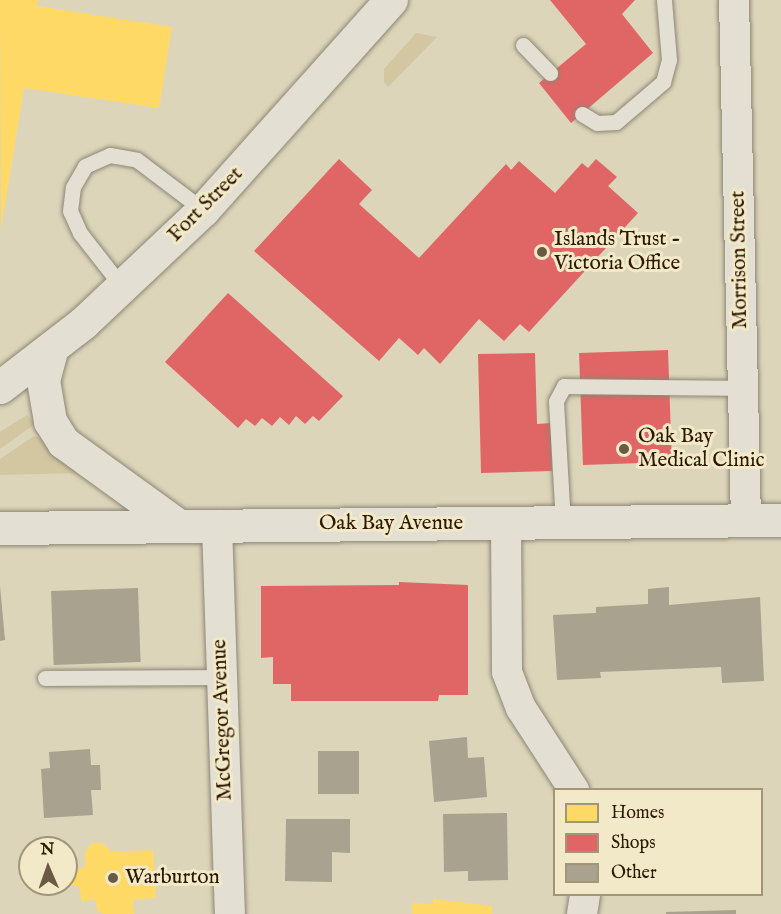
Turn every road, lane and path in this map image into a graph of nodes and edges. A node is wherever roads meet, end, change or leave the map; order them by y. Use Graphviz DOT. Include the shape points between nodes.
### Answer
graph roads {
  1 [pos="390,0"];
  2 [pos="664,0"];
  3 [pos="734,0"];
  4 [pos="524,45"];
  5 [pos="550,73"];
  6 [pos="582,114"];
  7 [pos="203,210"];
  8 [pos="123,288"];
  9 [pos="52,347"];
  10 [pos="0,387"];
  11 [pos="744,388"];
  12 [pos="781,520"];
  13 [pos="746,521"];
  14 [pos="563,523"];
  15 [pos="506,524"];
  16 [pos="216,525"];
  17 [pos="179,526"];
  18 [pos="0,528"];
  19 [pos="222,676"];
  20 [pos="45,678"];
  21 [pos="573,788"];
  22 [pos="585,896"];
  23 [pos="230,914"];
  24 [pos="582,914"];
  1 -- 7 [label="main road, Fort Street"];
  2 -- 6 [label="lane" via="669,60 663,82 616,122 597,123"];
  3 -- 11 [label="street, Morrison Street"];
  4 -- 5 [label="lane"];
  7 -- 8 [label="main road, Fort Street"];
  7 -- 8 [label="lane" via="137,159 110,155 85,166 73,187 70,211 80,233"];
  8 -- 9 [label="main road, Fort Street"];
  9 -- 10 [label="main road, Fort Street"];
  9 -- 17 [label="main road" via="43,380 50,421 63,442"];
  11 -- 13 [label="street, Morrison Street"];
  11 -- 14 [label="lane" via="564,386 556,401"];
  12 -- 13 [label="main road, Oak Bay Avenue"];
  13 -- 14 [label="main road, Oak Bay Avenue"];
  14 -- 15 [label="main road, Oak Bay Avenue"];
  15 -- 16 [label="main road, Oak Bay Avenue"];
  15 -- 21 [label="street" via="507,672 521,708"];
  16 -- 17 [label="main road, Oak Bay Avenue"];
  16 -- 19 [label="street, McGregor Avenue"];
  17 -- 18 [label="main road, Oak Bay Avenue"];
  19 -- 20 [label="lane"];
  19 -- 23 [label="street, McGregor Avenue"];
  22 -- 24 [label="street"];
}
